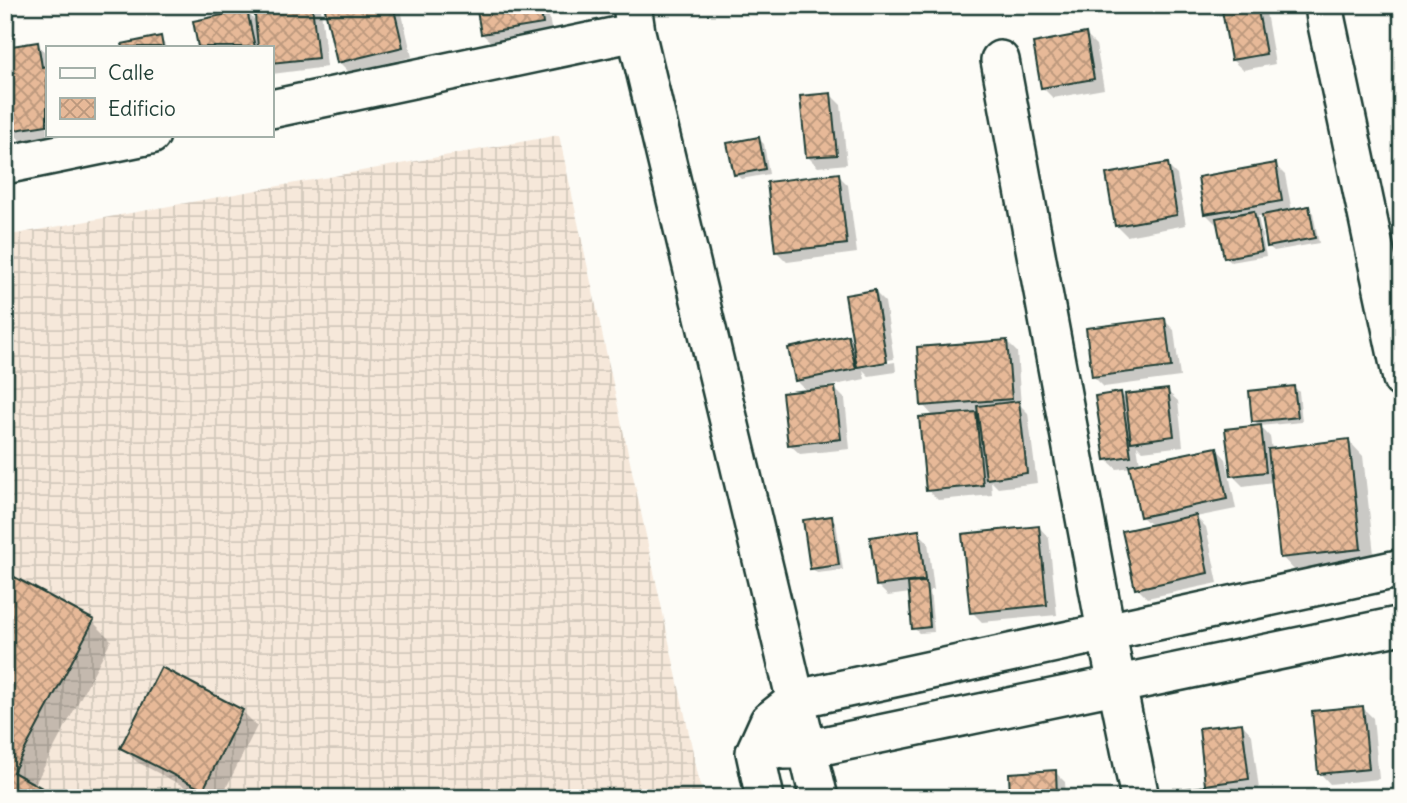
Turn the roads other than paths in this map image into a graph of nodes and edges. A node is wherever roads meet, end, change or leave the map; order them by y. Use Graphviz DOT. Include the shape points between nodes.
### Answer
graph roads {
  1 [pos="1324,5"];
  2 [pos="634,19"];
  3 [pos="1000,60"];
  4 [pos="273,109"];
  5 [pos="146,136"];
  6 [pos="5,165"];
  7 [pos="1402,379"];
  8 [pos="1402,568"];
  9 [pos="1402,625"];
  10 [pos="1106,631"];
  11 [pos="1117,685"];
  12 [pos="797,699"];
  13 [pos="808,749"];
  14 [pos="755,752"];
  15 [pos="765,798"];
  16 [pos="819,798"];
  17 [pos="1140,798"];
  1 -- 7 [label="street"];
  2 -- 4 [label="street"];
  2 -- 12 [label="street"];
  3 -- 10 [label="street"];
  5 -- 6 [label="street"];
  8 -- 10 [label="street"];
  9 -- 11 [label="street"];
  10 -- 11 [label="street"];
  10 -- 12 [label="street"];
  11 -- 13 [label="street"];
  11 -- 17 [label="street"];
  12 -- 13 [label="street"];
  12 -- 14 [label="street" via="769,722"];
  13 -- 14 [label="street"];
  13 -- 16 [label="street"];
  14 -- 15 [label="street"];
}
